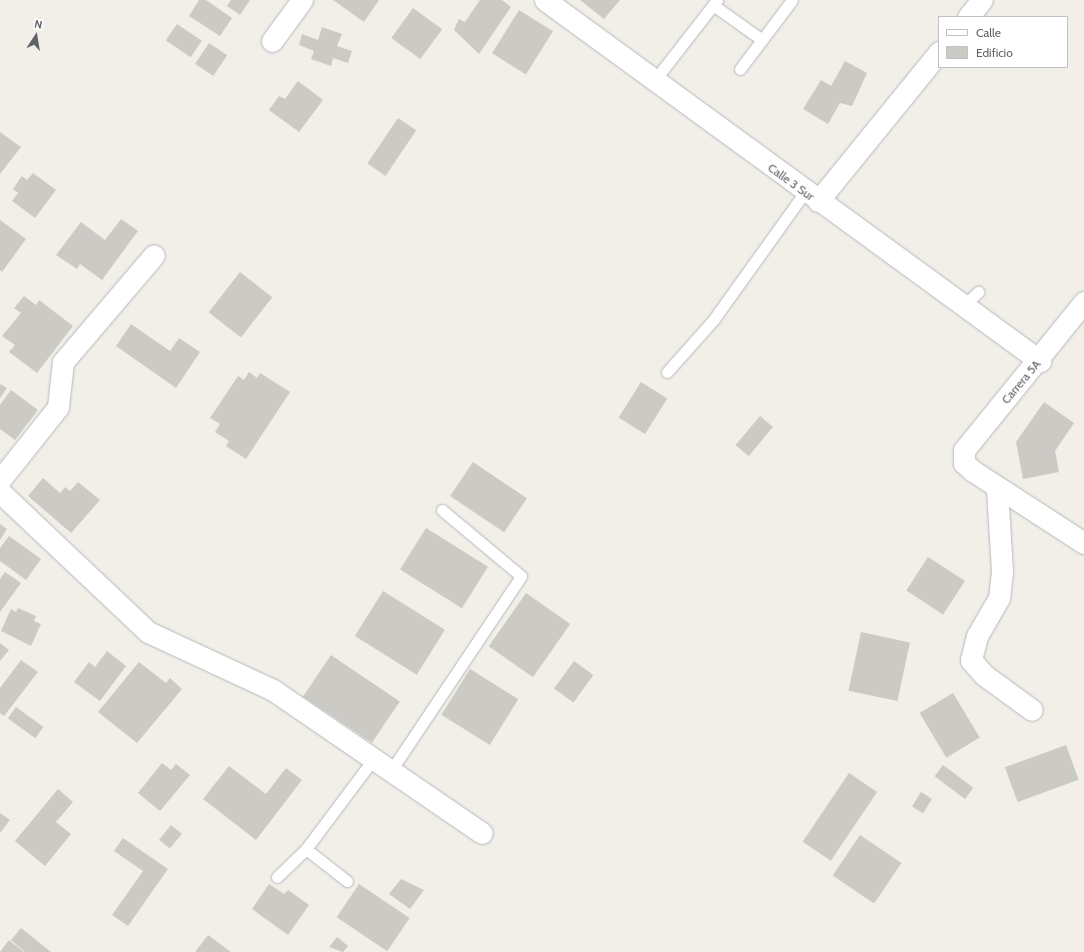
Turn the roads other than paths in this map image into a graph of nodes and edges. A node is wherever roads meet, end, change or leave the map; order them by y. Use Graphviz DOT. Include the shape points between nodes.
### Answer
graph roads {
  1 [pos="302,0"];
  2 [pos="545,0"];
  3 [pos="792,0"];
  4 [pos="982,0"];
  5 [pos="715,2"];
  6 [pos="969,16"];
  7 [pos="762,40"];
  8 [pos="272,41"];
  9 [pos="938,53"];
  10 [pos="740,69"];
  11 [pos="654,81"];
  12 [pos="811,197"];
  13 [pos="154,255"];
  14 [pos="978,292"];
  15 [pos="1084,302"];
  16 [pos="963,306"];
  17 [pos="1040,361"];
  18 [pos="667,372"];
  19 [pos="0,480"];
  20 [pos="998,489"];
  21 [pos="0,492"];
  22 [pos="442,510"];
  23 [pos="1084,543"];
  24 [pos="1032,710"];
  25 [pos="374,758"];
  26 [pos="392,769"];
  27 [pos="482,833"];
  28 [pos="306,849"];
  29 [pos="277,877"];
  30 [pos="347,881"];
  1 -- 8 [label="street"];
  2 -- 11 [label="street, Calle 3 Sur"];
  3 -- 7 [label="lane"];
  4 -- 6 [label="street"];
  5 -- 7 [label="lane"];
  5 -- 11 [label="lane"];
  7 -- 10 [label="lane"];
  9 -- 12 [label="street"];
  11 -- 12 [label="street, Calle 3 Sur"];
  12 -- 16 [label="street, Calle 3 Sur"];
  12 -- 18 [label="lane" via="714,319"];
  13 -- 19 [label="street" via="63,362 58,407"];
  14 -- 16 [label="lane"];
  15 -- 17 [label="street, Carrera 5A"];
  16 -- 17 [label="street, Calle 3 Sur"];
  17 -- 20 [label="street, Carrera 5A" via="964,450 964,463"];
  20 -- 23 [label="street"];
  20 -- 24 [label="street" via="1002,571 999,598 977,636 971,660 984,675"];
  21 -- 25 [label="street" via="148,632 273,690"];
  22 -- 26 [label="lane" via="521,576"];
  25 -- 26 [label="street"];
  25 -- 28 [label="lane"];
  26 -- 27 [label="street"];
  28 -- 29 [label="lane"];
  28 -- 30 [label="lane"];
}
